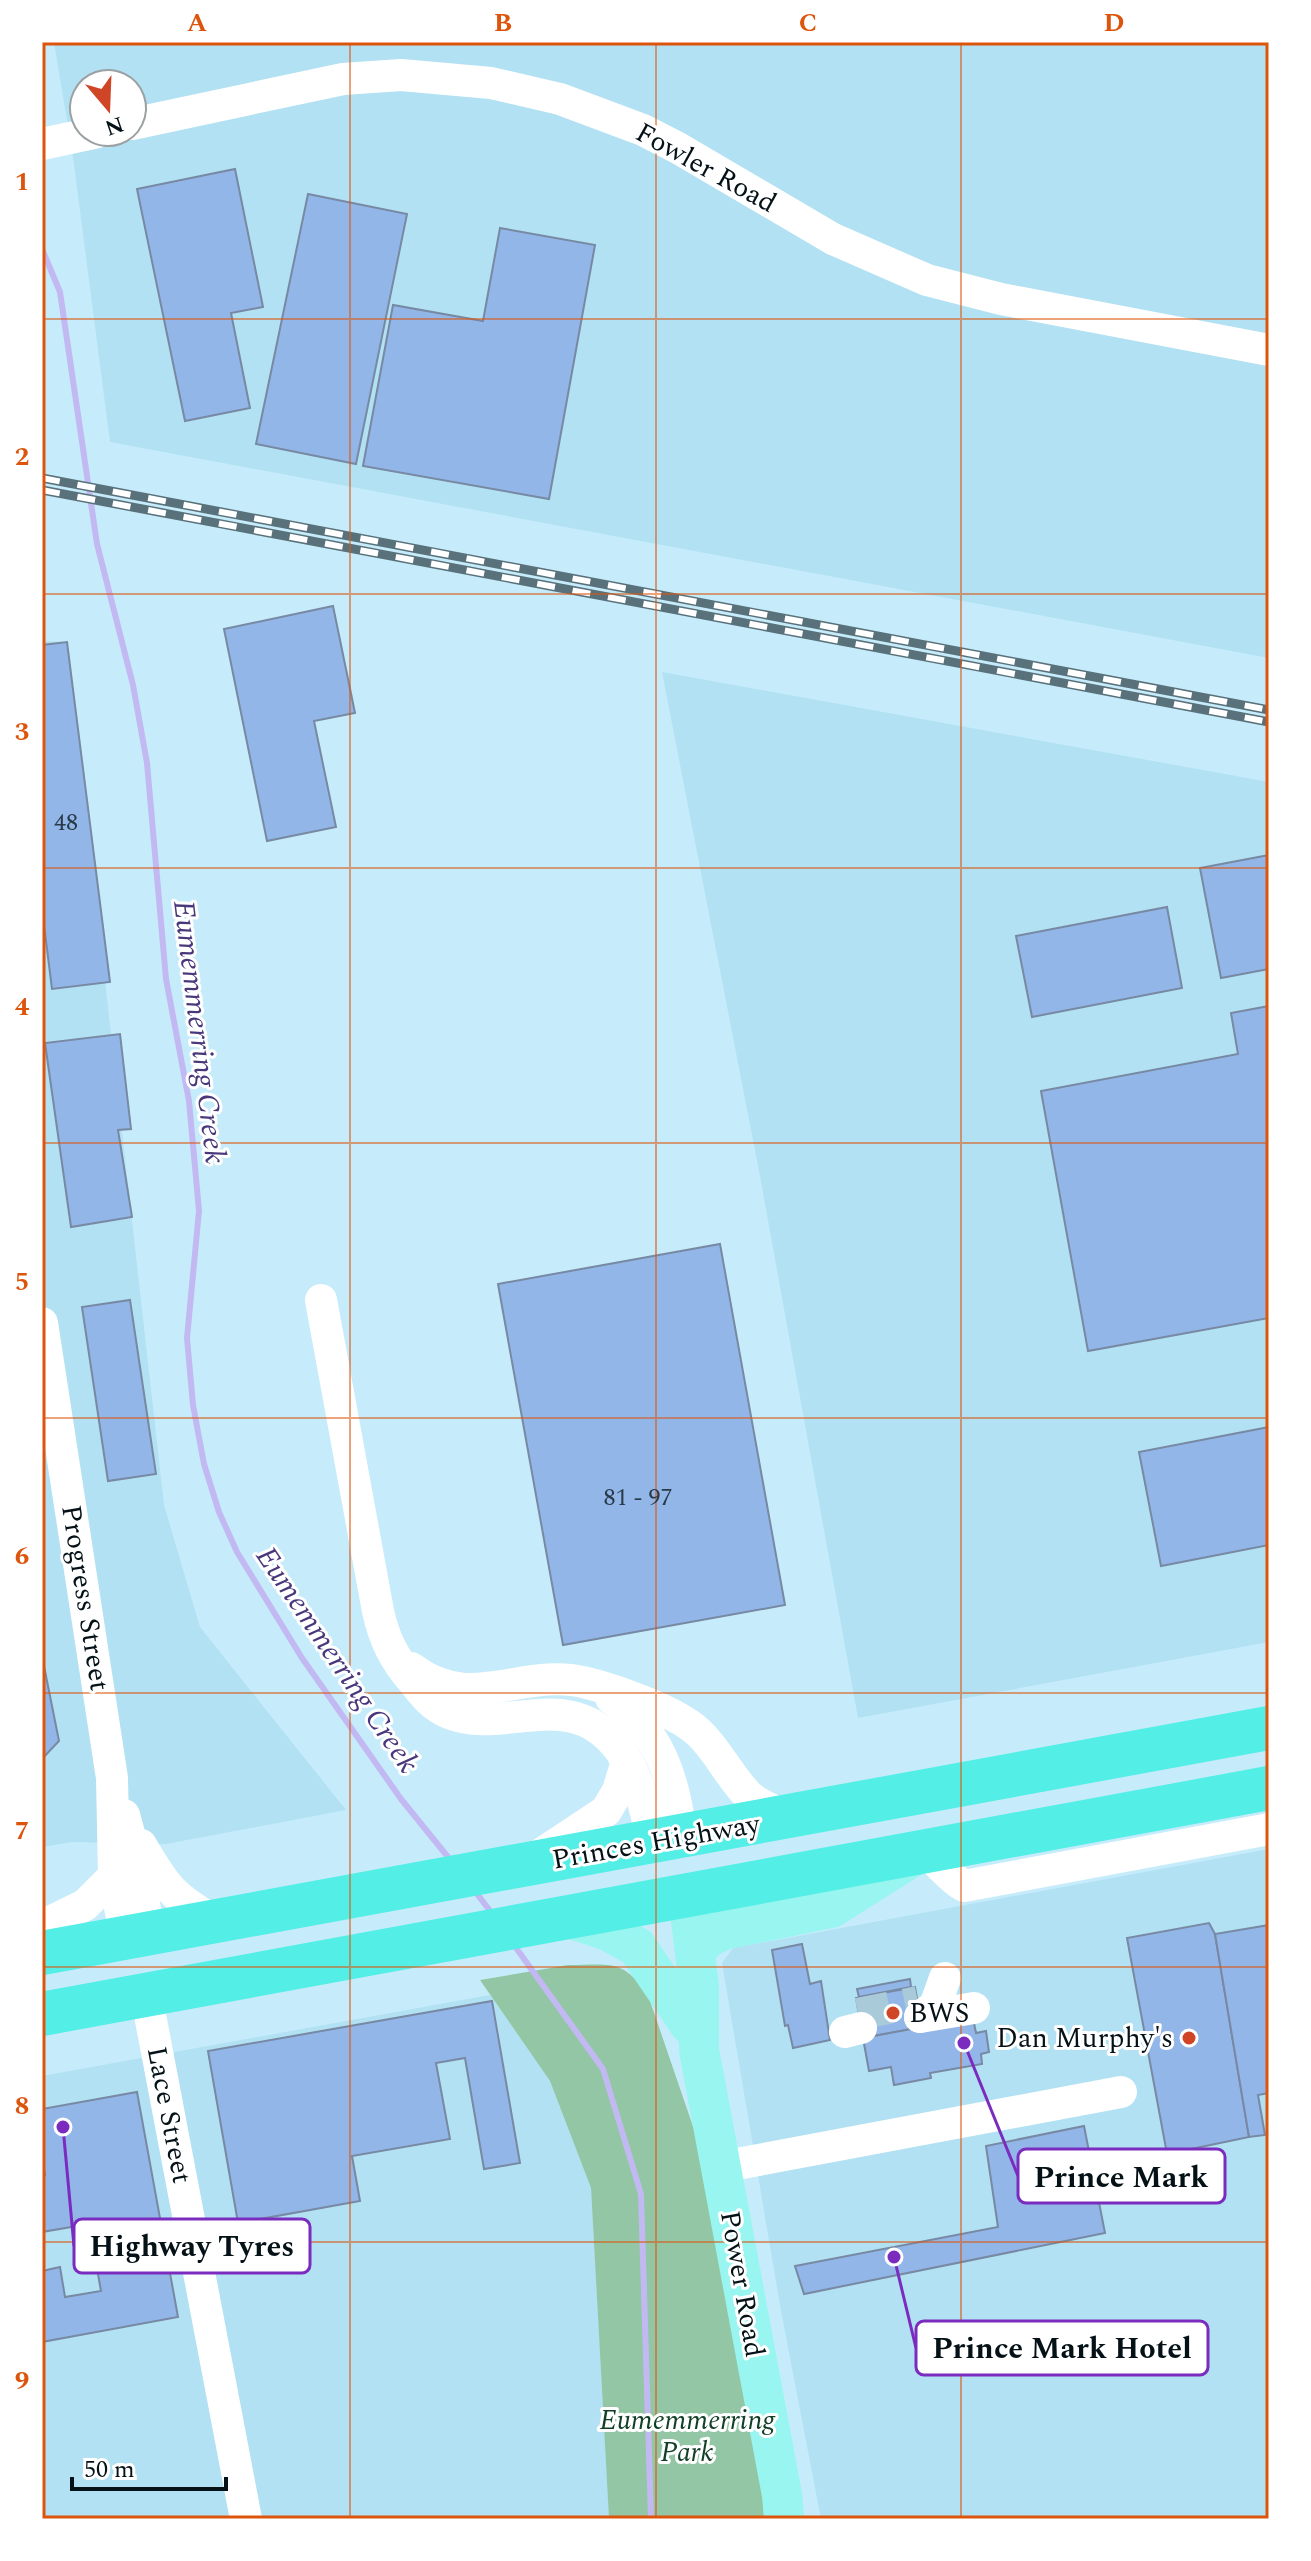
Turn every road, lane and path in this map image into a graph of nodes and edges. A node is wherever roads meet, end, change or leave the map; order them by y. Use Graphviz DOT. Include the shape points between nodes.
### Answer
graph roads {
  1 [pos="148,120"];
  2 [pos="1269,350"];
  3 [pos="321,1300"];
  4 [pos="43,1330"];
  5 [pos="378,1611"];
  6 [pos="589,1683"];
  7 [pos="1269,1728"];
  8 [pos="627,1761"];
  9 [pos="112,1778"];
  10 [pos="1269,1788"];
  11 [pos="124,1814"];
  12 [pos="789,1817"];
  13 [pos="1269,1829"];
  14 [pos="667,1839"];
  15 [pos="921,1852"];
  16 [pos="513,1868"];
  17 [pos="114,1876"];
  18 [pos="675,1897"];
  19 [pos="555,1919"];
  20 [pos="216,1922"];
  21 [pos="42,1926"];
  22 [pos="138,1936"];
  23 [pos="695,1950"];
  24 [pos="42,1953"];
  25 [pos="945,1978"];
  26 [pos="146,1994"];
  27 [pos="974,2008"];
  28 [pos="42,2014"];
  29 [pos="695,2037"];
  30 [pos="1121,2092"];
  31 [pos="721,2167"];
  32 [pos="246,2519"];
  33 [pos="784,2519"];
  1 -- 2 [label="street, Fowler Road" via="343,79 401,75 491,83 560,99 643,130 833,239 927,280"];
  3 -- 5 [label="street"];
  4 -- 9 [label="street, Progress Street"];
  5 -- 6 [label="street" via="403,1659 443,1686 477,1690 558,1678"];
  5 -- 8 [label="street" via="385,1641 397,1661 439,1708 474,1719 530,1714 575,1718 607,1736"];
  6 -- 12 [label="street" via="689,1724 752,1798"];
  6 -- 14 [label="street" via="635,1718 657,1747 675,1790"];
  7 -- 12 [label="highway, Princes Highway"];
  8 -- 14 [label="street"];
  8 -- 16 [label="street" via="606,1811"];
  9 -- 11 [label="street, Progress Street"];
  9 -- 17 [label="street, Progress Street"];
  10 -- 15 [label="highway, Princes Highway"];
  11 -- 20 [label="street" via="167,1887"];
  11 -- 22 [label="street, Progress Street" via="138,1867"];
  12 -- 14 [label="highway, Princes Highway"];
  13 -- 15 [label="street" via="964,1886"];
  14 -- 16 [label="highway, Princes Highway"];
  14 -- 18 [label="highway"];
  15 -- 18 [label="highway, Princes Highway"];
  15 -- 23 [label="main road" via="831,1908 723,1930"];
  16 -- 20 [label="highway, Princes Highway"];
  17 -- 21 [label="street" via="85,1905"];
  17 -- 22 [label="street, Progress Street"];
  18 -- 19 [label="highway, Princes Highway"];
  18 -- 23 [label="main road, Power Road"];
  18 -- 29 [label="main road, Power Road" via="668,1935"];
  19 -- 26 [label="highway, Princes Highway"];
  19 -- 29 [label="main road" via="608,1931 637,1947"];
  20 -- 22 [label="highway, Princes Highway"];
  22 -- 24 [label="highway, Princes Highway"];
  22 -- 26 [label="highway"];
  23 -- 29 [label="main road, Power Road"];
  25 -- 27 [label="street" via="935,2006 919,2010"];
  26 -- 28 [label="highway, Princes Highway"];
  26 -- 32 [label="street, Lace Street"];
  29 -- 31 [label="main road, Power Road"];
  30 -- 31 [label="street"];
  31 -- 33 [label="main road, Power Road"];
}
